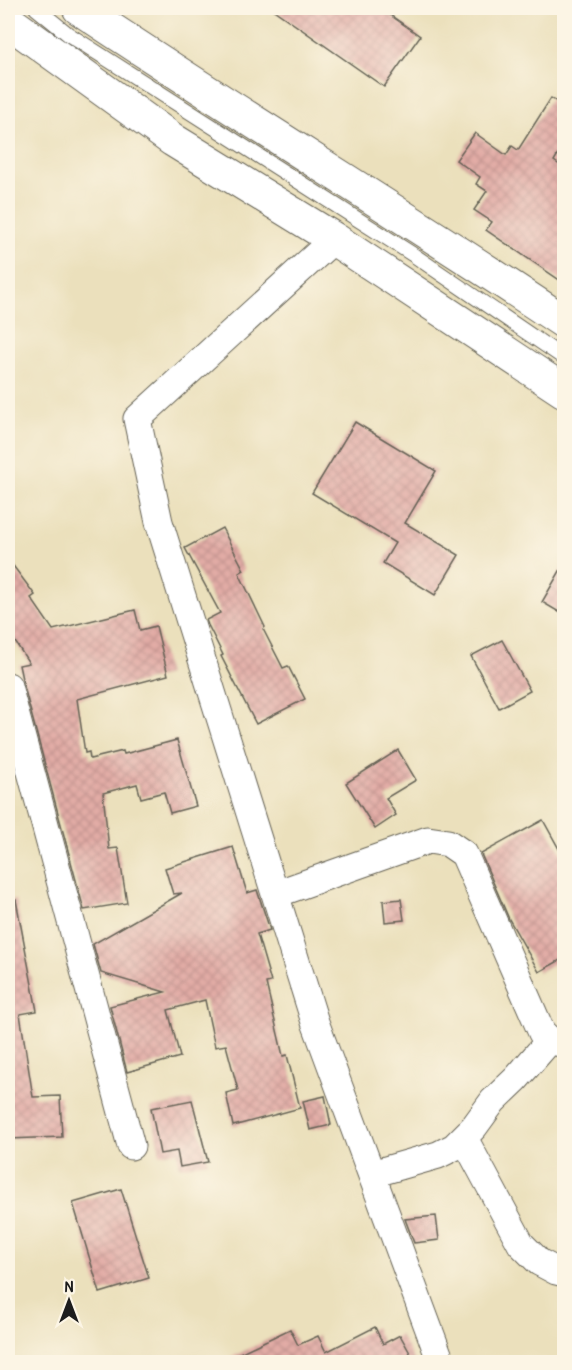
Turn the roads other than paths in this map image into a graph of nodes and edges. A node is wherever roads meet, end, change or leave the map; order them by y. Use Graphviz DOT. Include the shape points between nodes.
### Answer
graph roads {
  1 [pos="36,8"];
  2 [pos="79,8"];
  3 [pos="8,21"];
  4 [pos="334,239"];
  5 [pos="564,322"];
  6 [pos="564,358"];
  7 [pos="564,391"];
  8 [pos="8,686"];
  9 [pos="276,894"];
  10 [pos="557,1042"];
  11 [pos="464,1138"];
  12 [pos="131,1146"];
  13 [pos="372,1174"];
  14 [pos="564,1273"];
  15 [pos="441,1362"];
  1 -- 6 [label="lane" via="68,34 412,254"];
  2 -- 5 [label="main road"];
  3 -- 4 [label="main road" via="172,140"];
  4 -- 7 [label="main road"];
  4 -- 9 [label="street" via="137,418 159,522"];
  8 -- 12 [label="street"];
  9 -- 10 [label="street" via="428,840 448,843 464,854 542,1033"];
  9 -- 13 [label="street" via="315,1022"];
  10 -- 11 [label="street" via="494,1101"];
  11 -- 13 [label="street" via="438,1155"];
  11 -- 14 [label="street" via="521,1244 539,1262"];
  13 -- 15 [label="street"];
}
